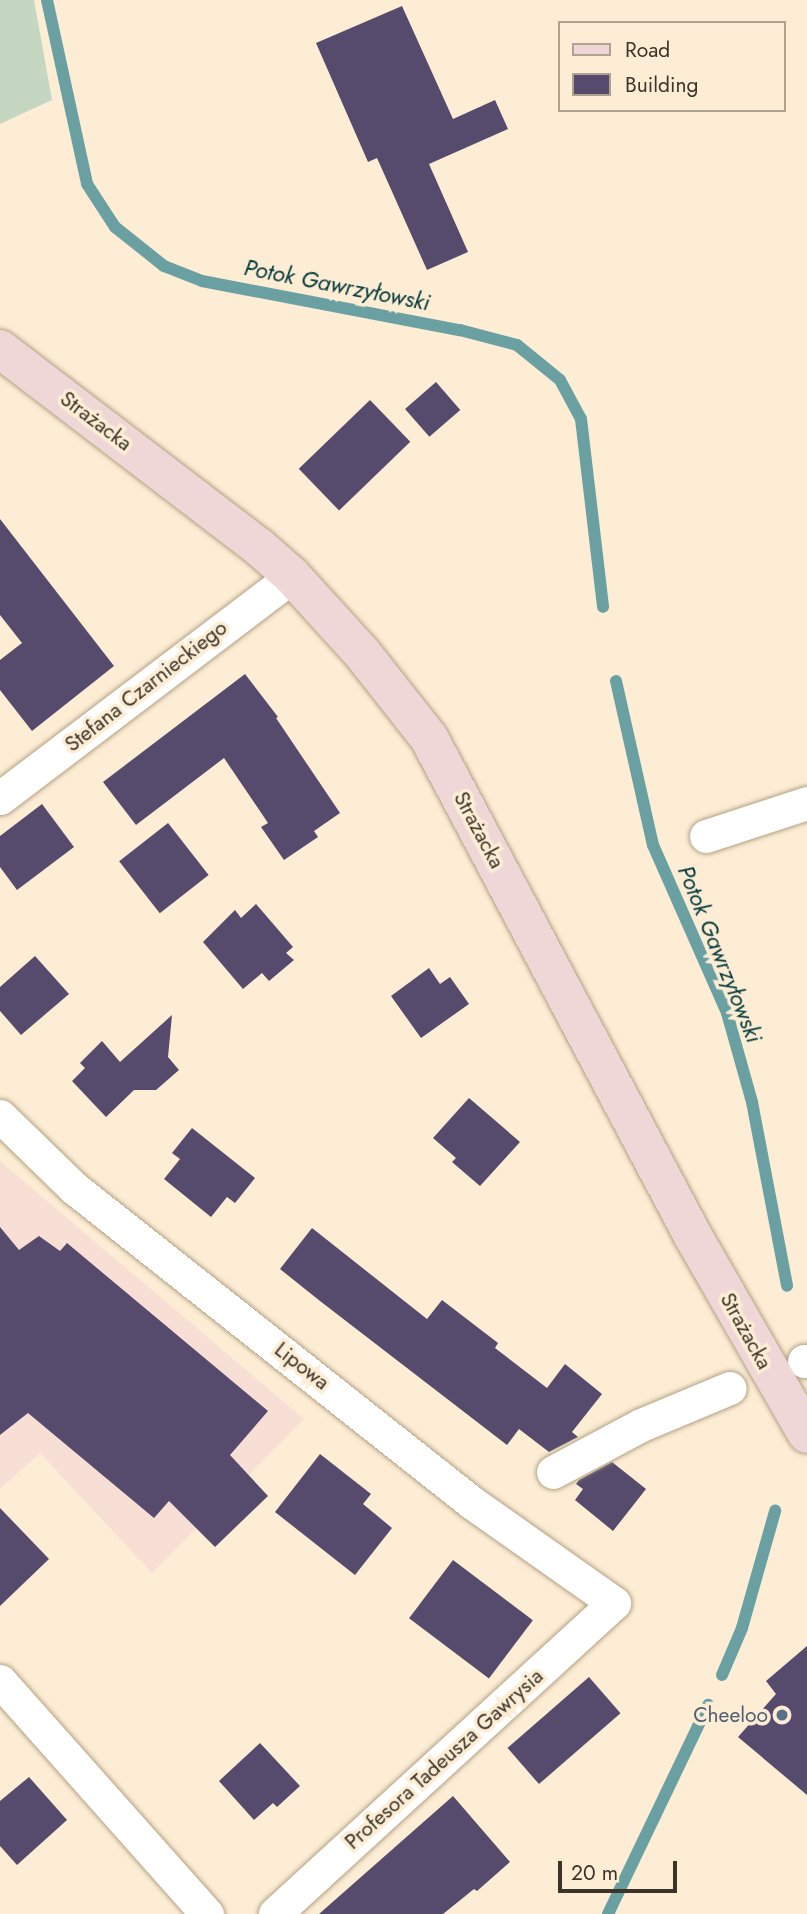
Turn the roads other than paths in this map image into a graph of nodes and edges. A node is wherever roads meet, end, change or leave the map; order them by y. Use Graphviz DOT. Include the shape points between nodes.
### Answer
graph roads {
  1 [pos="0,349"];
  2 [pos="292,576"];
  3 [pos="0,798"];
  4 [pos="807,803"];
  5 [pos="706,836"];
  6 [pos="0,1116"];
  7 [pos="730,1388"];
  8 [pos="807,1434"];
  9 [pos="553,1472"];
  10 [pos="614,1604"];
  11 [pos="0,1681"];
  12 [pos="207,1914"];
  13 [pos="275,1914"];
  1 -- 2 [label="street, Strażacka"];
  2 -- 3 [label="street, Stefana Czarnieckiego"];
  2 -- 8 [label="street, Strażacka" via="362,653 429,738 693,1236"];
  4 -- 5 [label="street"];
  6 -- 10 [label="street, Lipowa" via="74,1188 471,1502"];
  7 -- 9 [label="street" via="641,1425"];
  10 -- 13 [label="street, Profesora Tadeusza Gawrysia"];
  11 -- 12 [label="street"];
}
